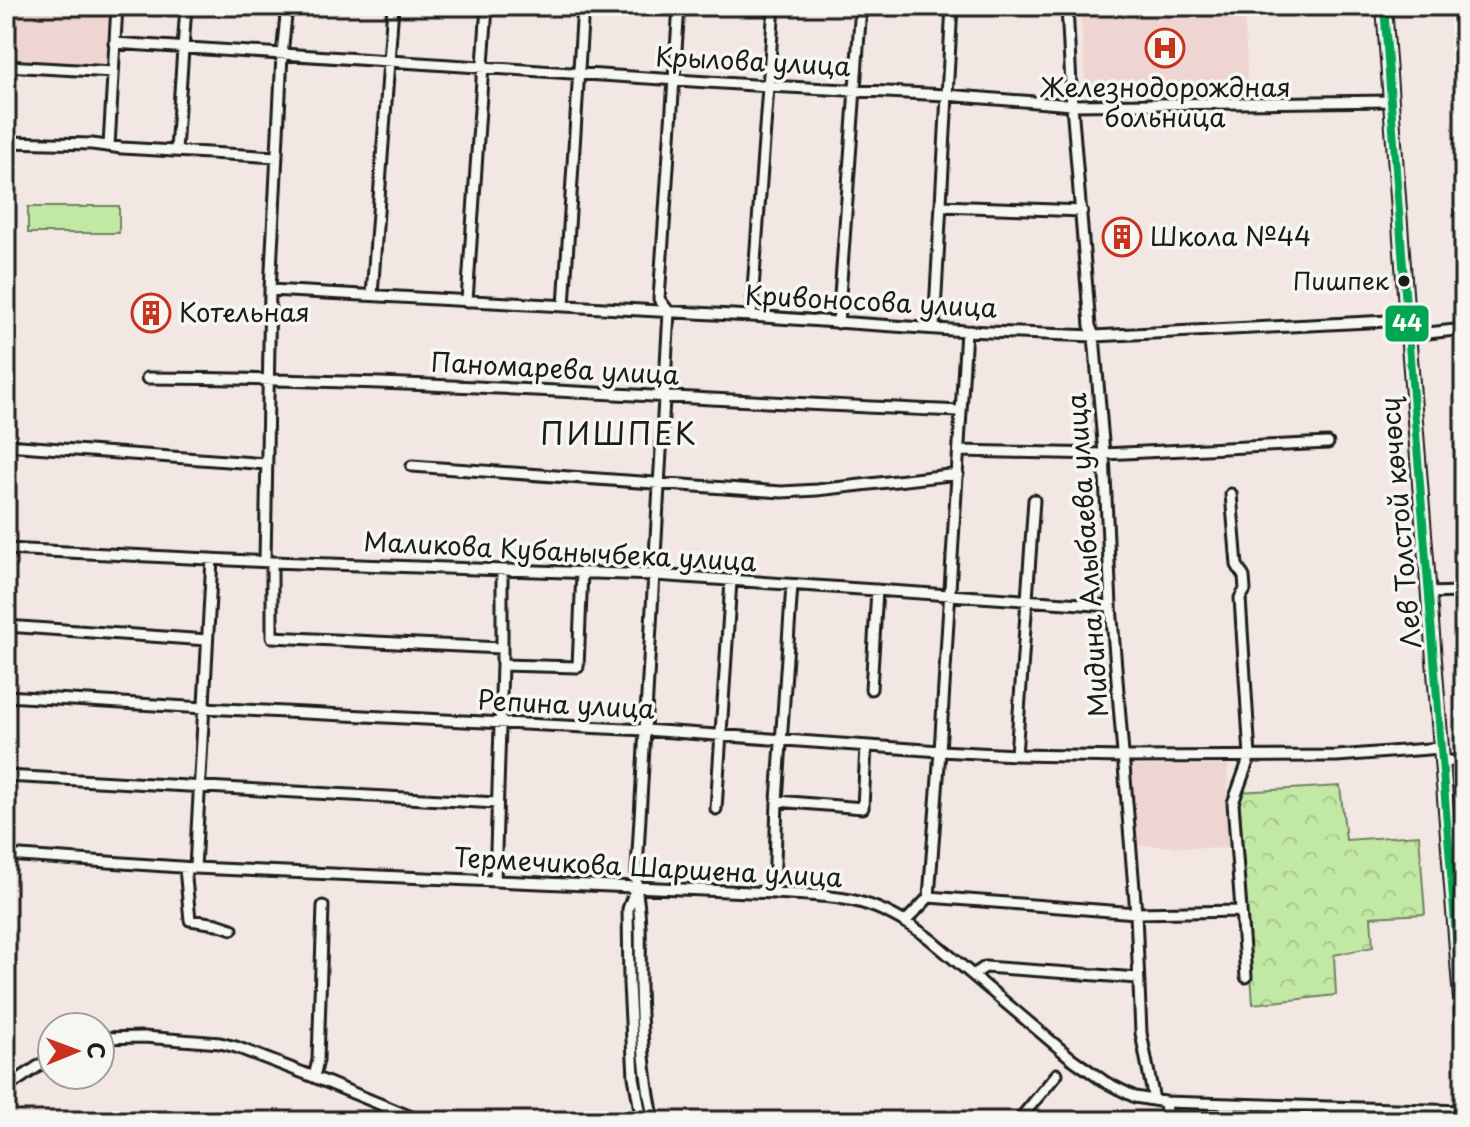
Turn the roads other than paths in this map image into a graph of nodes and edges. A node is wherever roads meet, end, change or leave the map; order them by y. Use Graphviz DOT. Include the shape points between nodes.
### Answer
graph roads {
  1 [pos="117,6"];
  2 [pos="186,6"];
  3 [pos="287,6"];
  4 [pos="393,6"];
  5 [pos="487,6"];
  6 [pos="583,6"];
  7 [pos="679,6"];
  8 [pos="774,6"];
  9 [pos="861,6"];
  10 [pos="952,6"];
  11 [pos="1067,6"];
  12 [pos="1384,6"];
  13 [pos="114,43"];
  14 [pos="183,48"];
  15 [pos="282,55"];
  16 [pos="388,61"];
  17 [pos="6,66"];
  18 [pos="482,67"];
  19 [pos="113,72"];
  20 [pos="578,74"];
  21 [pos="673,80"];
  22 [pos="768,86"];
  23 [pos="855,89"];
  24 [pos="946,95"];
  25 [pos="1391,101"];
  26 [pos="1072,105"];
  27 [pos="6,142"];
  28 [pos="109,146"];
  29 [pos="176,150"];
  30 [pos="277,157"];
  31 [pos="941,206"];
  32 [pos="1082,211"];
  33 [pos="270,290"];
  34 [pos="372,295"];
  35 [pos="467,301"];
  36 [pos="564,306"];
  37 [pos="669,312"];
  38 [pos="751,316"];
  39 [pos="1407,320"];
  40 [pos="838,323"];
  41 [pos="934,329"];
  42 [pos="1464,329"];
  43 [pos="966,331"];
  44 [pos="1094,336"];
  45 [pos="147,378"];
  46 [pos="270,379"];
  47 [pos="664,396"];
  48 [pos="960,411"];
  49 [pos="1328,443"];
  50 [pos="6,445"];
  51 [pos="959,451"];
  52 [pos="1104,454"];
  53 [pos="267,464"];
  54 [pos="412,466"];
  55 [pos="958,474"];
  56 [pos="659,482"];
  57 [pos="1231,494"];
  58 [pos="1034,500"];
  59 [pos="6,549"];
  60 [pos="212,559"];
  61 [pos="268,561"];
  62 [pos="502,570"];
  63 [pos="582,572"];
  64 [pos="655,575"];
  65 [pos="731,581"];
  66 [pos="792,585"];
  67 [pos="877,590"];
  68 [pos="1429,593"];
  69 [pos="1464,593"];
  70 [pos="950,595"];
  71 [pos="1027,599"];
  72 [pos="1111,606"];
  73 [pos="6,626"];
  74 [pos="207,640"];
  75 [pos="501,648"];
  76 [pos="502,665"];
  77 [pos="871,689"];
  78 [pos="6,696"];
  79 [pos="204,708"];
  80 [pos="500,723"];
  81 [pos="645,730"];
  82 [pos="721,736"];
  83 [pos="781,740"];
  84 [pos="866,746"];
  85 [pos="1441,748"];
  86 [pos="940,751"];
  87 [pos="1016,755"];
  88 [pos="1250,756"];
  89 [pos="1124,757"];
  90 [pos="1464,760"];
  91 [pos="1442,762"];
  92 [pos="6,776"];
  93 [pos="200,788"];
  94 [pos="777,801"];
  95 [pos="497,803"];
  96 [pos="716,809"];
  97 [pos="1464,831"];
  98 [pos="1448,832"];
  99 [pos="6,855"];
  100 [pos="190,868"];
  101 [pos="495,881"];
  102 [pos="636,887"];
  103 [pos="774,893"];
  104 [pos="929,897"];
  105 [pos="323,906"];
  106 [pos="1240,911"];
  107 [pos="1136,913"];
  108 [pos="1459,915"];
  109 [pos="906,921"];
  110 [pos="232,929"];
  111 [pos="973,975"];
  112 [pos="1246,977"];
  113 [pos="1138,978"];
  114 [pos="1464,1037"];
  115 [pos="116,1038"];
  116 [pos="36,1068"];
  117 [pos="1057,1074"];
  118 [pos="314,1077"];
  119 [pos="6,1088"];
  120 [pos="1160,1101"];
  121 [pos="1464,1111"];
  122 [pos="421,1121"];
  123 [pos="642,1121"];
  124 [pos="654,1121"];
  125 [pos="1018,1121"];
  126 [pos="1167,1121"];
  1 -- 13 [label="street"];
  2 -- 14 [label="street"];
  3 -- 15 [label="street"];
  4 -- 16 [label="street"];
  5 -- 18 [label="street"];
  6 -- 20 [label="street"];
  7 -- 21 [label="street"];
  8 -- 22 [label="street"];
  9 -- 23 [label="street"];
  10 -- 24 [label="street"];
  11 -- 26 [label="street, Мидина Алыбаева улица"];
  12 -- 25 [label="main road, Лев Толстой көчөсү"];
  13 -- 14 [label="street, Крылова улица"];
  13 -- 19 [label="street"];
  14 -- 15 [label="street, Крылова улица"];
  14 -- 29 [label="street"];
  15 -- 16 [label="street, Крылова улица"];
  15 -- 30 [label="street"];
  16 -- 18 [label="street, Крылова улица"];
  16 -- 34 [label="street"];
  17 -- 19 [label="street"];
  18 -- 20 [label="street, Крылова улица"];
  18 -- 35 [label="street"];
  19 -- 28 [label="street"];
  20 -- 21 [label="street, Крылова улица"];
  20 -- 36 [label="street"];
  21 -- 22 [label="street, Крылова улица"];
  21 -- 37 [label="street" via="659,299"];
  22 -- 23 [label="street, Крылова улица"];
  22 -- 38 [label="street"];
  23 -- 24 [label="street, Крылова улица"];
  23 -- 40 [label="street"];
  24 -- 26 [label="street, Крылова улица"];
  24 -- 31 [label="street"];
  25 -- 26 [label="street, Крылова улица"];
  25 -- 39 [label="main road, Лев Толстой көчөсү"];
  26 -- 32 [label="street, Мидина Алыбаева улица"];
  27 -- 28 [label="street"];
  28 -- 29 [label="street"];
  29 -- 30 [label="street"];
  30 -- 33 [label="street"];
  31 -- 32 [label="street"];
  31 -- 41 [label="street"];
  32 -- 44 [label="street, Мидина Алыбаева улица"];
  33 -- 34 [label="street, Кривоносова улица"];
  33 -- 46 [label="street"];
  34 -- 35 [label="street, Кривоносова улица"];
  35 -- 36 [label="street, Кривоносова улица"];
  36 -- 37 [label="street, Кривоносова улица"];
  37 -- 38 [label="street, Кривоносова улица"];
  37 -- 47 [label="street"];
  38 -- 40 [label="street, Кривоносова улица"];
  39 -- 42 [label="street, Кривоносова улица" via="1419,334"];
  39 -- 44 [label="street, Кривоносова улица"];
  39 -- 68 [label="main road, Лев Толстой көчөсү"];
  40 -- 41 [label="street, Кривоносова улица"];
  41 -- 43 [label="street, Кривоносова улица"];
  43 -- 44 [label="street, Кривоносова улица"];
  43 -- 48 [label="street"];
  44 -- 52 [label="street, Мидина Алыбаева улица"];
  45 -- 46 [label="street, Паномарева улица"];
  46 -- 47 [label="street, Паномарева улица"];
  46 -- 53 [label="street"];
  47 -- 48 [label="street, Паномарева улица"];
  47 -- 56 [label="street"];
  48 -- 51 [label="street"];
  49 -- 52 [label="street"];
  50 -- 53 [label="street"];
  51 -- 52 [label="street"];
  51 -- 55 [label="street"];
  52 -- 72 [label="street, Мидина Алыбаева улица"];
  53 -- 61 [label="street"];
  54 -- 56 [label="street"];
  55 -- 56 [label="street" via="782,492"];
  55 -- 70 [label="street"];
  56 -- 64 [label="street"];
  57 -- 88 [label="street" via="1237,565 1245,590 1240,598"];
  58 -- 71 [label="street"];
  59 -- 60 [label="street, Маликова Кубанычбека улица"];
  60 -- 61 [label="street, Маликова Кубанычбека улица"];
  60 -- 74 [label="street"];
  61 -- 62 [label="street, Маликова Кубанычбека улица"];
  61 -- 75 [label="street" via="272,637"];
  62 -- 63 [label="street, Маликова Кубанычбека улица"];
  62 -- 75 [label="street"];
  63 -- 64 [label="street, Маликова Кубанычбека улица"];
  63 -- 76 [label="street" via="578,667"];
  64 -- 65 [label="street, Маликова Кубанычбека улица"];
  64 -- 81 [label="street"];
  65 -- 66 [label="street, Маликова Кубанычбека улица"];
  65 -- 82 [label="street"];
  66 -- 67 [label="street, Маликова Кубанычбека улица"];
  66 -- 83 [label="street"];
  67 -- 70 [label="street, Маликова Кубанычбека улица"];
  67 -- 77 [label="street"];
  68 -- 69 [label="street"];
  68 -- 85 [label="main road, Лев Толстой көчөсү"];
  70 -- 71 [label="street, Маликова Кубанычбека улица"];
  70 -- 86 [label="street"];
  71 -- 72 [label="street, Маликова Кубанычбека улица"];
  71 -- 87 [label="street"];
  72 -- 89 [label="street, Мидина Алыбаева улица"];
  73 -- 74 [label="street"];
  74 -- 79 [label="street"];
  75 -- 76 [label="street"];
  76 -- 80 [label="street"];
  78 -- 79 [label="street, Репина улица"];
  79 -- 80 [label="street, Репина улица"];
  79 -- 93 [label="street"];
  80 -- 81 [label="street, Репина улица"];
  80 -- 95 [label="street"];
  81 -- 82 [label="street, Репина улица"];
  81 -- 102 [label="street"];
  82 -- 83 [label="street, Репина улица"];
  82 -- 96 [label="street"];
  83 -- 84 [label="street, Репина улица"];
  83 -- 94 [label="street"];
  84 -- 86 [label="street, Репина улица"];
  84 -- 94 [label="street" via="863,808"];
  85 -- 88 [label="street, Репина улица"];
  85 -- 91 [label="main road, Лев Толстой көчөсү"];
  86 -- 87 [label="street, Репина улица"];
  86 -- 104 [label="street"];
  87 -- 89 [label="street, Репина улица"];
  88 -- 89 [label="street, Репина улица"];
  88 -- 106 [label="street" via="1233,803"];
  89 -- 107 [label="street, Мидина Алыбаева улица"];
  90 -- 91 [label="street"];
  91 -- 98 [label="main road, Лев Толстой көчөсү"];
  92 -- 93 [label="street"];
  93 -- 95 [label="street"];
  93 -- 100 [label="street"];
  94 -- 103 [label="street"];
  95 -- 101 [label="street"];
  97 -- 98 [label="street"];
  98 -- 108 [label="main road, Лев Толстой көчөсү"];
  99 -- 100 [label="street, Термечикова Шаршена улица"];
  100 -- 101 [label="street, Термечикова Шаршена улица"];
  100 -- 110 [label="street" via="190,920"];
  101 -- 102 [label="street, Термечикова Шаршена улица"];
  102 -- 103 [label="street, Термечикова Шаршена улица"];
  102 -- 123 [label="street" via="628,909 629,984"];
  102 -- 124 [label="street" via="642,1037"];
  103 -- 109 [label="street, Термечикова Шаршена улица" via="854,900"];
  104 -- 107 [label="street"];
  104 -- 109 [label="street"];
  105 -- 118 [label="street"];
  106 -- 107 [label="street"];
  106 -- 112 [label="street"];
  107 -- 113 [label="street, Мидина Алыбаева улица"];
  108 -- 114 [label="main road, Лев Толстой көчөсү"];
  109 -- 111 [label="street, Термечикова Шаршена улица"];
  111 -- 113 [label="street" via="985,967"];
  111 -- 120 [label="street, Термечикова Шаршена улица" via="1105,1082 1135,1097"];
  113 -- 120 [label="street, Мидина Алыбаева улица" via="1141,1033"];
  115 -- 118 [label="street" via="220,1043"];
  116 -- 119 [label="street"];
  117 -- 125 [label="street"];
  118 -- 122 [label="street"];
  120 -- 121 [label="street, Термечикова Шаршена улица"];
  120 -- 126 [label="street, Мидина Алыбаева улица"];
}
